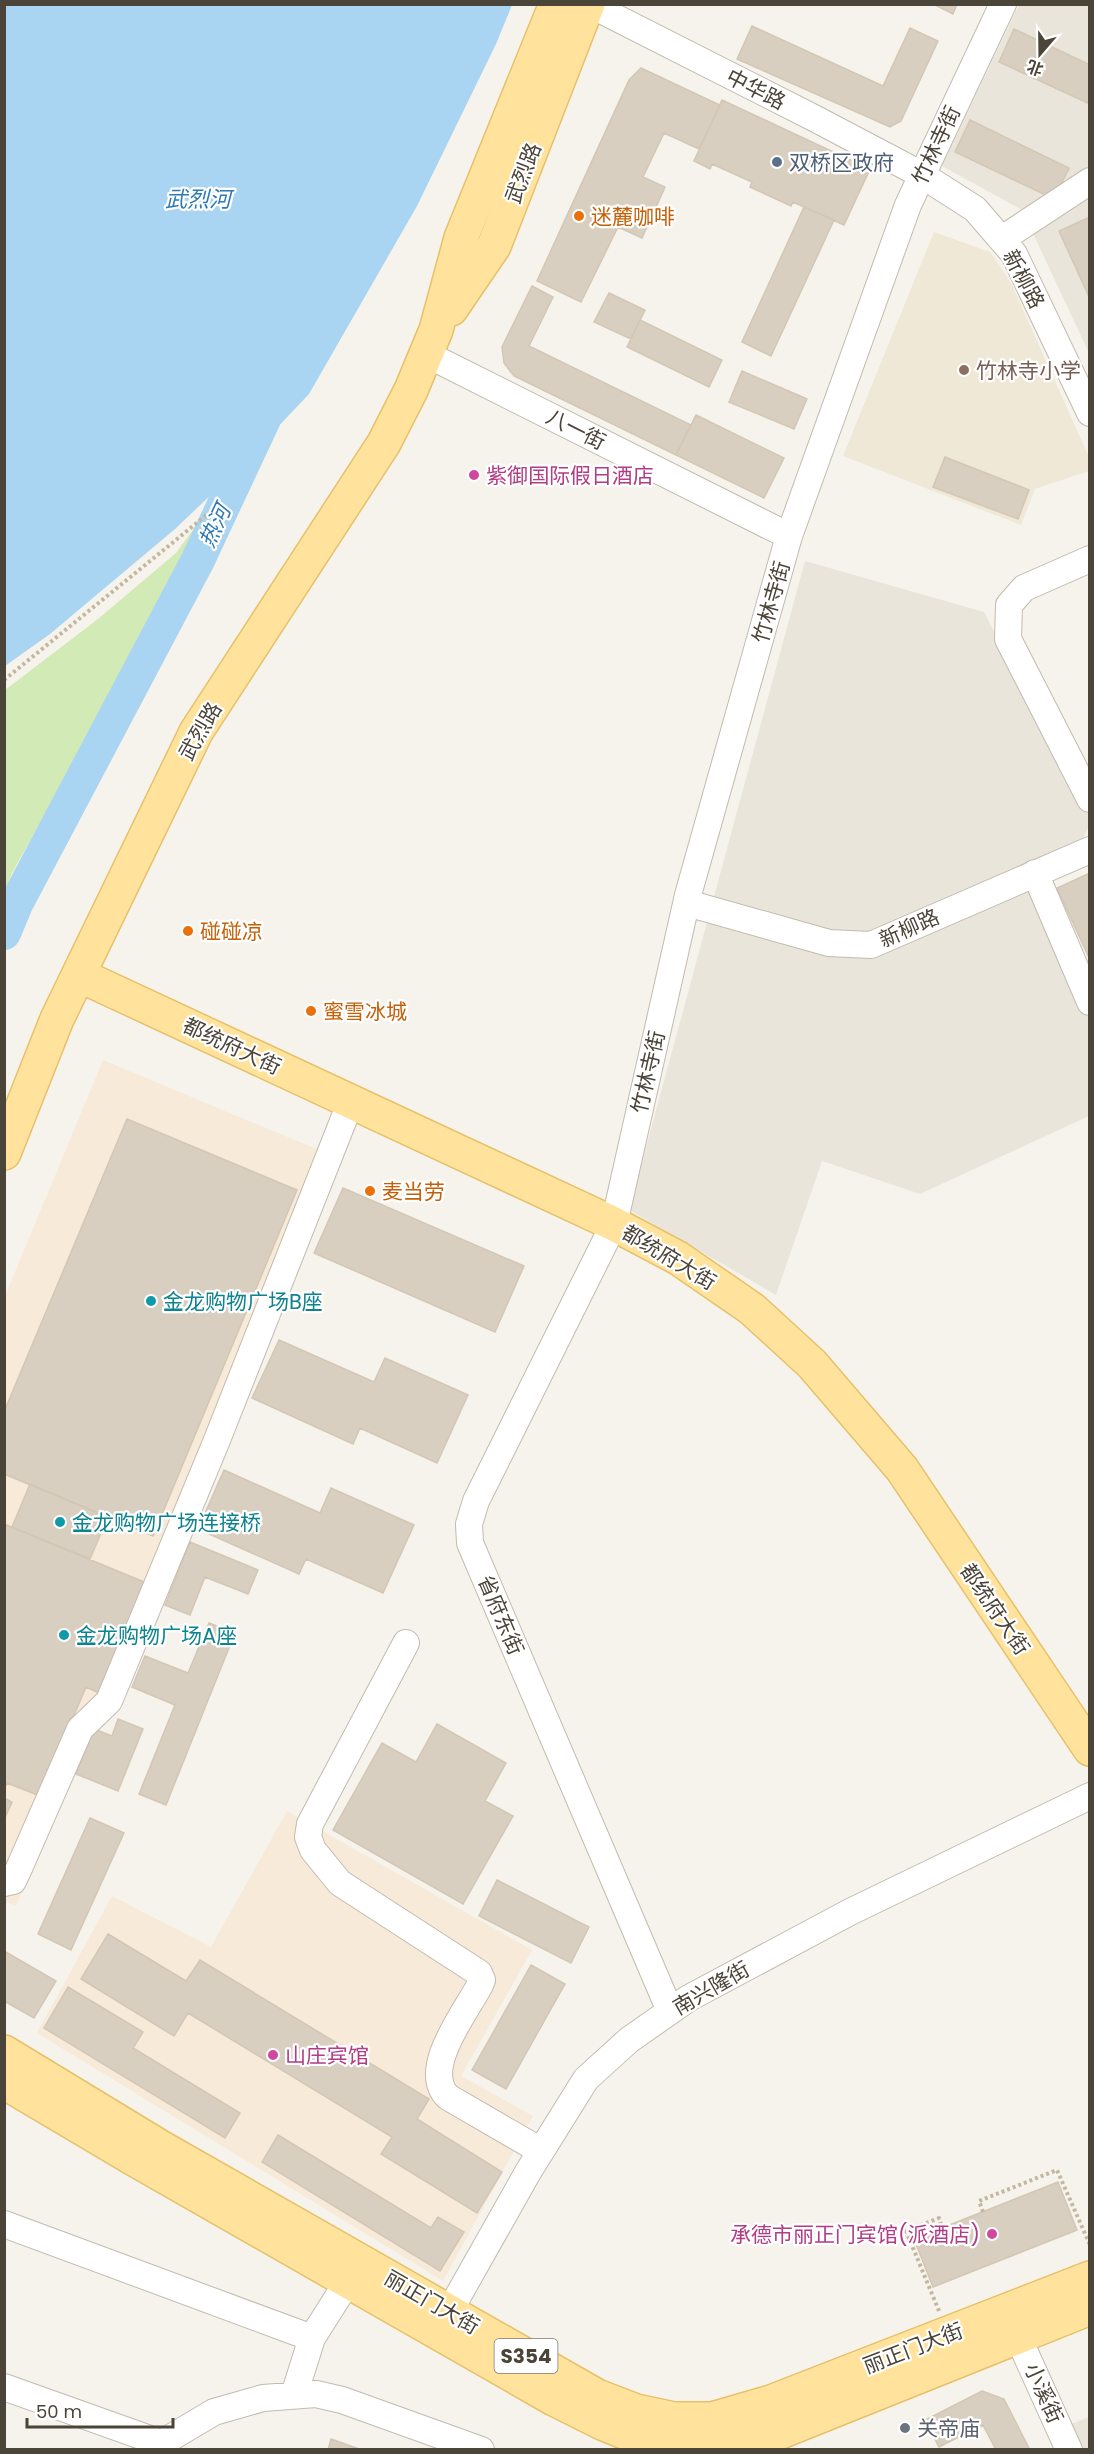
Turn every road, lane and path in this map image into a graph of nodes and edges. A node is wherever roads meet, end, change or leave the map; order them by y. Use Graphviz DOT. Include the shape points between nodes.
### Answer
graph roads {
  1 [pos="556,4"];
  2 [pos="589,4"];
  3 [pos="1003,4"];
  4 [pos="922,176"];
  5 [pos="1089,181"];
  6 [pos="1002,239"];
  7 [pos="431,342"];
  8 [pos="1089,413"];
  9 [pos="209,513"];
  10 [pos="789,536"];
  11 [pos="1089,559"];
  12 [pos="4,680"];
  13 [pos="1089,799"];
  14 [pos="1089,850"];
  15 [pos="1035,873"];
  16 [pos="687,903"];
  17 [pos="79,975"];
  18 [pos="1089,1002"];
  19 [pos="351,1101"];
  20 [pos="4,1153"];
  21 [pos="614,1224"];
  22 [pos="406,1643"];
  23 [pos="1089,1749"];
  24 [pos="1089,1796"];
  25 [pos="4,1883"];
  26 [pos="670,2012"];
  27 [pos="4,2052"];
  28 [pos="4,2082"];
  29 [pos="542,2151"];
  30 [pos="983,2212"];
  31 [pos="4,2224"];
  32 [pos="942,2228"];
  33 [pos="1089,2245"];
  34 [pos="1089,2278"];
  35 [pos="348,2281"];
  36 [pos="1089,2308"];
  37 [pos="449,2312"];
  38 [pos="948,2334"];
  39 [pos="1018,2337"];
  40 [pos="312,2338"];
  41 [pos="4,2387"];
  42 [pos="294,2396"];
  43 [pos="155,2446"];
  44 [pos="685,2447"];
  45 [pos="481,2450"];
  46 [pos="1069,2450"];
  1 -- 7 [label="main road, 武烈路" via="461,238"];
  2 -- 4 [label="street, 中华路"];
  2 -- 7 [label="main road, 武烈路" via="494,246"];
  3 -- 4 [label="street, 竹林寺街"];
  4 -- 6 [label="street, 新柳路" via="975,209"];
  4 -- 10 [label="street, 竹林寺街" via="908,205"];
  5 -- 6 [label="street"];
  6 -- 8 [label="street, 新柳路" via="1014,254"];
  7 -- 10 [label="street, 八一街"];
  7 -- 17 [label="main road, 武烈路" via="384,443 196,732"];
  9 -- 12 [label="path"];
  10 -- 16 [label="street, 竹林寺街"];
  11 -- 13 [label="street" via="1024,588 1008,605 1008,639"];
  14 -- 15 [label="street, 新柳路"];
  15 -- 16 [label="street, 新柳路" via="871,945 829,943"];
  15 -- 18 [label="street"];
  16 -- 21 [label="street, 竹林寺街"];
  17 -- 19 [label="main road, 都统府大街"];
  17 -- 20 [label="main road, 武烈路" via="57,1019"];
  19 -- 21 [label="main road, 都统府大街"];
  19 -- 25 [label="street" via="218,1440 109,1701 80,1729 13,1881"];
  21 -- 23 [label="main road, 都统府大街" via="678,1258 752,1310 812,1364 902,1469"];
  21 -- 26 [label="street, 省府东街" via="476,1501 469,1524 470,1544"];
  22 -- 29 [label="street" via="310,1824 308,1837 313,1850 340,1883 479,1973 480,1985 438,2065 441,2090"];
  24 -- 26 [label="street, 南兴隆街" via="850,1912 689,1998"];
  26 -- 29 [label="street, 南兴隆街" via="629,2040 586,2079"];
  27 -- 37 [label="main road, 丽正门大街 / S354" via="162,2148"];
  28 -- 35 [label="main road, 丽正门大街 / S354"];
  29 -- 37 [label="street, 南兴隆街"];
  30 -- 33 [label="path" via="979,2201 1057,2170"];
  31 -- 40 [label="street"];
  32 -- 38 [label="path" via="939,2218 906,2231"];
  34 -- 38 [label="main road, 丽正门大街 / S354"];
  35 -- 40 [label="street"];
  35 -- 44 [label="main road, 丽正门大街 / S354" via="554,2399 629,2434"];
  36 -- 39 [label="main road, 丽正门大街 / S354"];
  37 -- 38 [label="main road, 丽正门大街 / S354" via="597,2396 636,2411 674,2419 712,2419 771,2403"];
  39 -- 44 [label="main road, 丽正门大街 / S354" via="778,2433 727,2446"];
  39 -- 46 [label="street, 小溪街"];
  40 -- 42 [label="street"];
  41 -- 43 [label="street"];
  42 -- 43 [label="street" via="263,2398 214,2412"];
  42 -- 45 [label="street" via="316,2394 342,2400"];
}
